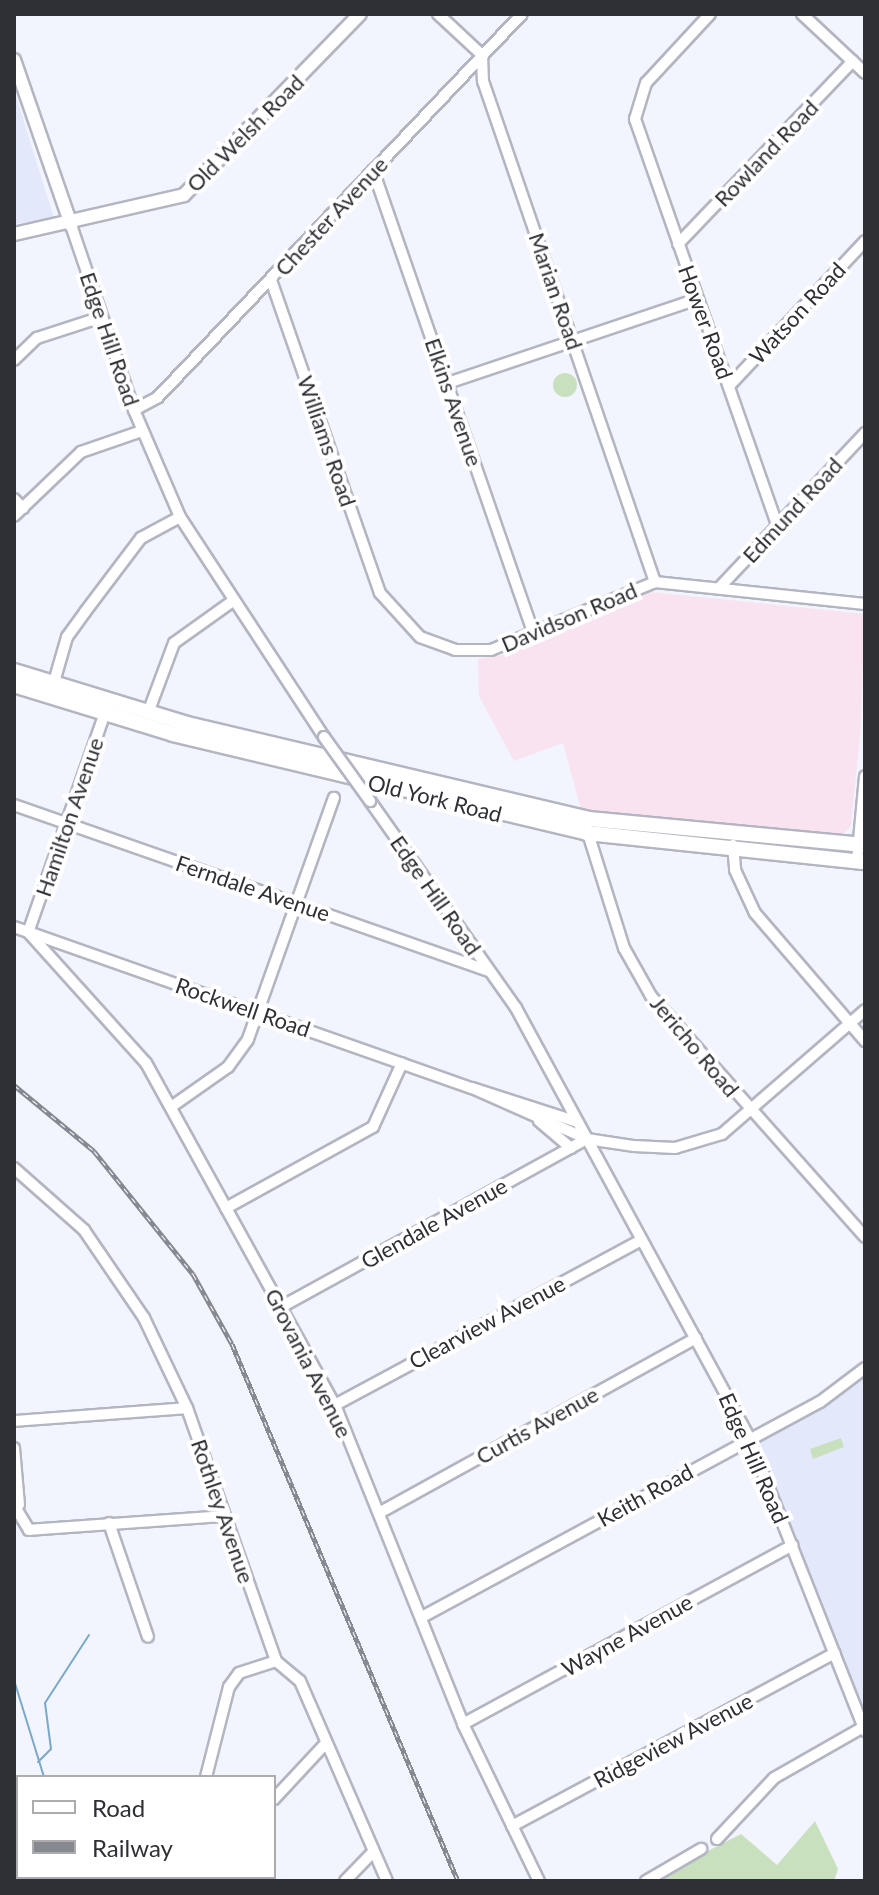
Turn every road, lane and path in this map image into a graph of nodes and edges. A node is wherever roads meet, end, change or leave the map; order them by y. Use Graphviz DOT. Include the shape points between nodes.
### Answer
graph roads {
  1 [pos="360,14"];
  2 [pos="438,14"];
  3 [pos="522,14"];
  4 [pos="710,14"];
  5 [pos="802,14"];
  6 [pos="482,55"];
  7 [pos="14,60"];
  8 [pos="853,61"];
  9 [pos="865,73"];
  10 [pos="373,170"];
  11 [pos="71,225"];
  12 [pos="14,234"];
  13 [pos="865,241"];
  14 [pos="678,244"];
  15 [pos="271,280"];
  16 [pos="697,299"];
  17 [pos="102,317"];
  18 [pos="573,342"];
  19 [pos="14,360"];
  20 [pos="448,383"];
  21 [pos="729,386"];
  22 [pos="134,410"];
  23 [pos="142,431"];
  24 [pos="865,433"];
  25 [pos="14,499"];
  26 [pos="18,512"];
  27 [pos="180,517"];
  28 [pos="777,525"];
  29 [pos="655,582"];
  30 [pos="719,588"];
  31 [pos="385,602"];
  32 [pos="230,603"];
  33 [pos="865,604"];
  34 [pos="534,634"];
  35 [pos="14,671"];
  36 [pos="14,685"];
  37 [pos="52,690"];
  38 [pos="107,708"];
  39 [pos="148,713"];
  40 [pos="865,776"];
  41 [pos="334,798"];
  42 [pos="14,805"];
  43 [pos="67,824"];
  44 [pos="588,826"];
  45 [pos="734,833"];
  46 [pos="862,845"];
  47 [pos="733,849"];
  48 [pos="861,862"];
  49 [pos="297,903"];
  50 [pos="14,927"];
  51 [pos="28,932"];
  52 [pos="491,972"];
  53 [pos="865,1010"];
  54 [pos="257,1012"];
  55 [pos="850,1024"];
  56 [pos="865,1041"];
  57 [pos="402,1063"];
  58 [pos="472,1088"];
  59 [pos="171,1107"];
  60 [pos="530,1114"];
  61 [pos="752,1114"];
  62 [pos="578,1122"];
  63 [pos="587,1139"];
  64 [pos="571,1148"];
  65 [pos="14,1168"];
  66 [pos="226,1208"];
  67 [pos="865,1237"];
  68 [pos="641,1240"];
  69 [pos="281,1307"];
  70 [pos="696,1338"];
  71 [pos="865,1368"];
  72 [pos="335,1405"];
  73 [pos="187,1408"];
  74 [pos="14,1421"];
  75 [pos="749,1438"];
  76 [pos="14,1448"];
  77 [pos="16,1505"];
  78 [pos="379,1513"];
  79 [pos="224,1516"];
  80 [pos="109,1523"];
  81 [pos="792,1545"];
  82 [pos="422,1617"];
  83 [pos="148,1637"];
  84 [pos="834,1653"];
  85 [pos="276,1661"];
  86 [pos="463,1724"];
  87 [pos="864,1727"];
  88 [pos="326,1743"];
  89 [pos="207,1775"];
  90 [pos="276,1797"];
  91 [pos="512,1826"];
  92 [pos="717,1839"];
  93 [pos="701,1849"];
  94 [pos="373,1852"];
  95 [pos="345,1881"];
  96 [pos="387,1881"];
  97 [pos="539,1881"];
  98 [pos="646,1881"];
  1 -- 11 [label="main road, Old Welsh Road" via="184,195"];
  2 -- 6 [label="street"];
  3 -- 6 [label="street, Chester Avenue"];
  4 -- 14 [label="street, Hower Road" via="646,83 635,119"];
  5 -- 8 [label="street"];
  6 -- 10 [label="street, Chester Avenue"];
  6 -- 18 [label="street, Marian Road" via="483,81"];
  7 -- 11 [label="main road, Edge Hill Road"];
  8 -- 9 [label="street"];
  8 -- 14 [label="street, Rowland Road"];
  10 -- 15 [label="street, Chester Avenue"];
  10 -- 20 [label="street, Elkins Avenue"];
  11 -- 12 [label="main road, Old Welsh Road"];
  11 -- 17 [label="street, Edge Hill Road"];
  13 -- 21 [label="street, Watson Road"];
  14 -- 16 [label="street, Hower Road"];
  15 -- 22 [label="street, Chester Avenue" via="158,397"];
  15 -- 31 [label="street, Williams Road"];
  16 -- 18 [label="street"];
  16 -- 21 [label="street, Hower Road"];
  17 -- 19 [label="street" via="37,338"];
  17 -- 22 [label="street, Edge Hill Road"];
  18 -- 20 [label="street"];
  18 -- 29 [label="street, Marian Road"];
  20 -- 34 [label="street, Elkins Avenue"];
  21 -- 28 [label="street, Hower Road"];
  22 -- 23 [label="street, Edge Hill Road"];
  23 -- 26 [label="street" via="81,452"];
  23 -- 27 [label="street, Edge Hill Road"];
  24 -- 28 [label="street, Edmund Road"];
  25 -- 26 [label="street"];
  27 -- 32 [label="street, Edge Hill Road"];
  27 -- 37 [label="street" via="141,538 106,584 67,637"];
  28 -- 30 [label="street, Edmund Road"];
  29 -- 30 [label="street, Davidson Road"];
  29 -- 34 [label="street, Davidson Road"];
  30 -- 33 [label="street, Davidson Road"];
  31 -- 34 [label="street, Davidson Road" via="420,637 455,650 491,650"];
  32 -- 39 [label="street" via="174,643"];
  32 -- 52 [label="street, Edge Hill Road, bridge"];
  35 -- 37 [label="highway, Old York Road"];
  36 -- 37 [label="highway, Old York Road"];
  37 -- 38 [label="highway, Old York Road"];
  38 -- 39 [label="highway, Old York Road"];
  38 -- 43 [label="street, Hamilton Avenue"];
  38 -- 44 [label="highway, Old York Road"];
  39 -- 44 [label="highway, Old York Road"];
  40 -- 46 [label="street"];
  41 -- 49 [label="street"];
  42 -- 43 [label="street, Ferndale Avenue"];
  43 -- 49 [label="street, Ferndale Avenue"];
  43 -- 51 [label="street, Hamilton Avenue"];
  44 -- 45 [label="highway, Old York Road"];
  44 -- 47 [label="highway, Old York Road"];
  44 -- 61 [label="street, Jericho Road" via="624,948 651,996"];
  45 -- 46 [label="highway, Old York Road"];
  45 -- 47 [label="street"];
  46 -- 48 [label="street"];
  47 -- 48 [label="highway, Old York Road"];
  47 -- 55 [label="street" via="755,913"];
  49 -- 52 [label="street, Ferndale Avenue"];
  49 -- 54 [label="street"];
  50 -- 51 [label="street, Rockwell Road"];
  51 -- 54 [label="street, Rockwell Road"];
  51 -- 59 [label="street, Grovania Avenue" via="128,1040"];
  52 -- 62 [label="street, Edge Hill Road"];
  53 -- 55 [label="street, Rockwell Road"];
  54 -- 57 [label="street, Rockwell Road"];
  54 -- 59 [label="street" via="228,1067"];
  55 -- 56 [label="street"];
  55 -- 61 [label="street, Rockwell Road"];
  57 -- 58 [label="street, Rockwell Road"];
  57 -- 66 [label="street" via="373,1127"];
  58 -- 60 [label="street, Rockwell Road"];
  58 -- 62 [label="street, Rockwell Road"];
  59 -- 66 [label="street, Grovania Avenue"];
  60 -- 63 [label="street, Rockwell Road"];
  60 -- 64 [label="street, Rockwell Road"];
  61 -- 63 [label="street, Rockwell Road" via="722,1134 675,1148"];
  61 -- 67 [label="street, Jericho Road"];
  62 -- 63 [label="street, Edge Hill Road"];
  63 -- 64 [label="street, Glendale Avenue"];
  63 -- 68 [label="street, Edge Hill Road"];
  64 -- 69 [label="street, Glendale Avenue"];
  65 -- 73 [label="street, Rothley Avenue" via="111,1263"];
  66 -- 69 [label="street, Grovania Avenue"];
  68 -- 70 [label="street, Edge Hill Road"];
  68 -- 72 [label="street, Clearview Avenue"];
  69 -- 72 [label="street, Grovania Avenue"];
  70 -- 75 [label="street, Edge Hill Road"];
  70 -- 78 [label="street, Curtis Avenue"];
  71 -- 75 [label="street, Keith Road" via="820,1402"];
  72 -- 78 [label="street, Grovania Avenue"];
  73 -- 74 [label="street"];
  73 -- 79 [label="street, Rothley Avenue"];
  75 -- 81 [label="street, Edge Hill Road"];
  75 -- 82 [label="street, Keith Road"];
  76 -- 77 [label="street"];
  77 -- 80 [label="street" via="24,1529"];
  78 -- 82 [label="street, Grovania Avenue"];
  79 -- 80 [label="street"];
  79 -- 85 [label="street, Rothley Avenue"];
  80 -- 83 [label="street"];
  81 -- 84 [label="street, Edge Hill Road"];
  81 -- 86 [label="street, Wayne Avenue"];
  82 -- 86 [label="street, Grovania Avenue"];
  84 -- 87 [label="street, Edge Hill Road"];
  84 -- 91 [label="street, Ridgeview Avenue"];
  85 -- 88 [label="street, Rothley Avenue" via="300,1681"];
  85 -- 89 [label="street" via="239,1673 229,1687"];
  86 -- 91 [label="street, Grovania Avenue"];
  87 -- 92 [label="street" via="774,1778"];
  88 -- 90 [label="street"];
  88 -- 94 [label="street, Rothley Avenue"];
  91 -- 97 [label="street, Grovania Avenue"];
  93 -- 98 [label="street"];
  94 -- 95 [label="street"];
  94 -- 96 [label="street, Rothley Avenue"];
}
